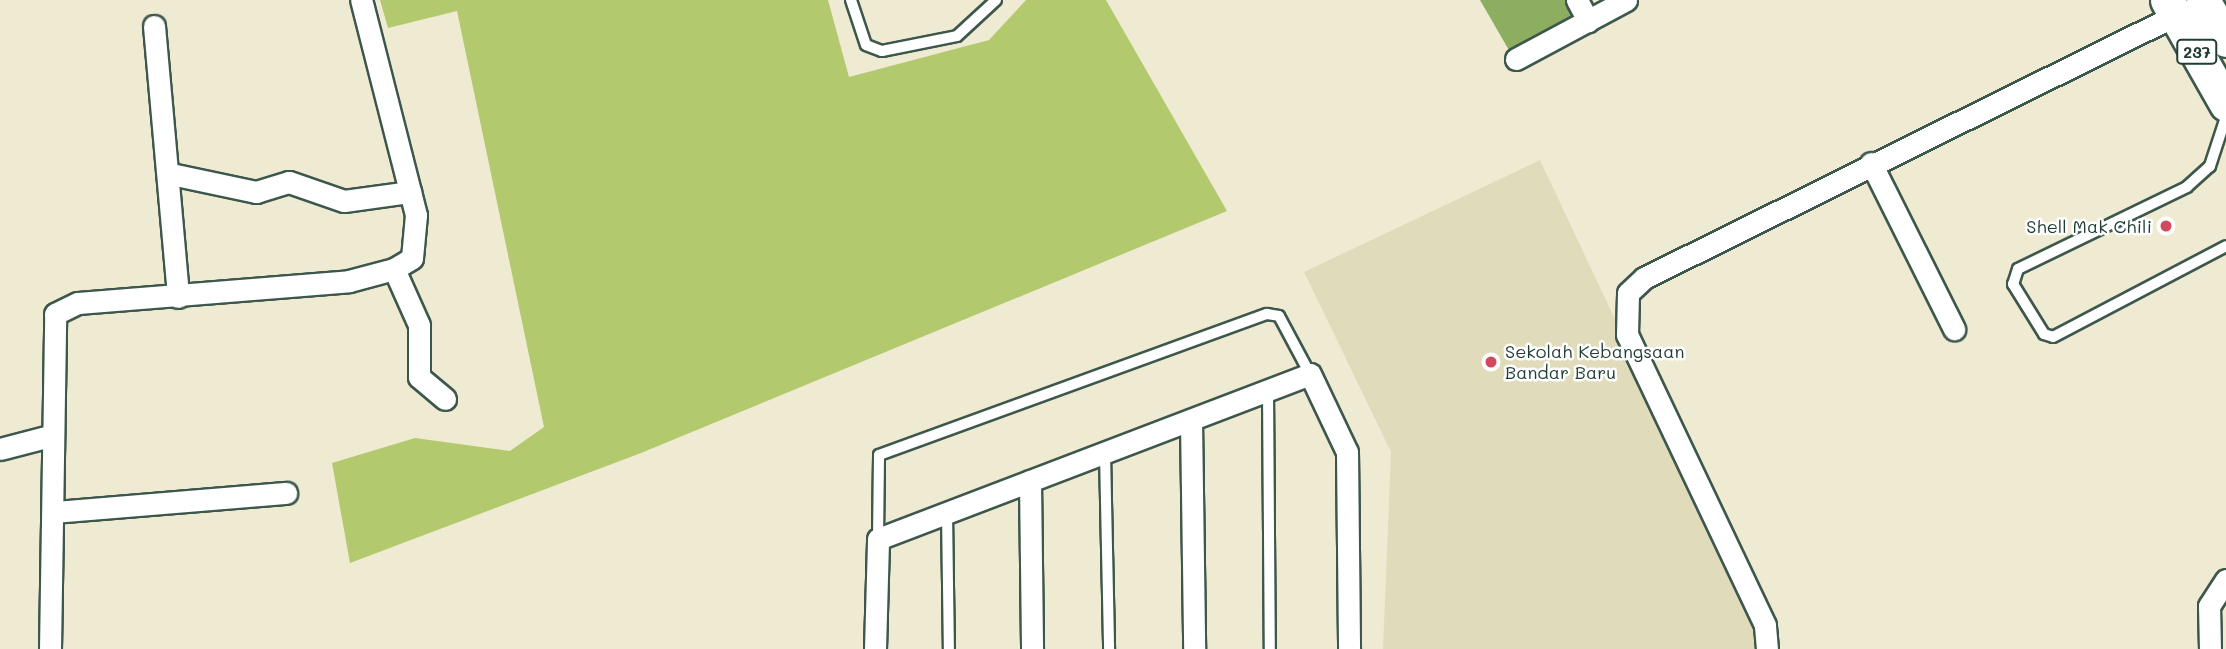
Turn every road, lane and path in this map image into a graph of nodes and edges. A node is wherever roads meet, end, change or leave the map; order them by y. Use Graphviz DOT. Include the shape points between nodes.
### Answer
graph roads {
  1 [pos="361,0"];
  2 [pos="851,0"];
  3 [pos="996,0"];
  4 [pos="1577,0"];
  5 [pos="1626,0"];
  6 [pos="2201,12"];
  7 [pos="1588,20"];
  8 [pos="154,26"];
  9 [pos="1516,59"];
  10 [pos="2226,104"];
  11 [pos="2226,117"];
  12 [pos="1871,163"];
  13 [pos="171,174"];
  14 [pos="410,192"];
  15 [pos="2226,246"];
  16 [pos="394,270"];
  17 [pos="178,297"];
  18 [pos="1954,329"];
  19 [pos="1310,374"];
  20 [pos="1268,390"];
  21 [pos="445,398"];
  22 [pos="1191,420"];
  23 [pos="50,436"];
  24 [pos="0,449"];
  25 [pos="1105,453"];
  26 [pos="1030,481"];
  27 [pos="286,493"];
  28 [pos="54,512"];
  29 [pos="947,513"];
  30 [pos="878,539"];
  31 [pos="2226,580"];
  32 [pos="50,649"];
  33 [pos="875,649"];
  34 [pos="949,649"];
  35 [pos="1032,649"];
  36 [pos="1109,649"];
  37 [pos="1194,649"];
  38 [pos="1270,649"];
  39 [pos="1349,649"];
  40 [pos="1767,649"];
  41 [pos="2210,649"];
  1 -- 14 [label="street"];
  2 -- 3 [label="lane" via="866,45 882,51 957,36"];
  4 -- 7 [label="street"];
  5 -- 7 [label="street"];
  6 -- 10 [label="main road, 237"];
  6 -- 12 [label="street"];
  7 -- 9 [label="street"];
  8 -- 13 [label="street"];
  11 -- 15 [label="lane" via="2210,166 2187,187 2018,269 2013,284 2044,334 2053,337"];
  12 -- 18 [label="street"];
  12 -- 40 [label="street" via="1644,278 1624,303 1627,335 1765,625"];
  13 -- 14 [label="street" via="256,192 289,182 344,201"];
  13 -- 17 [label="street"];
  14 -- 16 [label="street" via="417,240 412,258"];
  16 -- 17 [label="street" via="349,281"];
  16 -- 21 [label="street" via="419,325 419,377"];
  17 -- 23 [label="street" via="78,303 55,314"];
  19 -- 20 [label="street"];
  19 -- 30 [label="lane" via="1279,316 1266,314 879,455"];
  19 -- 39 [label="street" via="1348,460"];
  20 -- 22 [label="street"];
  20 -- 38 [label="lane"];
  22 -- 25 [label="street"];
  22 -- 37 [label="street"];
  23 -- 24 [label="street"];
  23 -- 28 [label="street"];
  25 -- 26 [label="street"];
  25 -- 36 [label="lane"];
  26 -- 29 [label="street"];
  26 -- 35 [label="street"];
  27 -- 28 [label="street"];
  28 -- 32 [label="street"];
  29 -- 30 [label="street"];
  29 -- 34 [label="lane"];
  30 -- 33 [label="street"];
  31 -- 41 [label="street" via="2209,606"];
}
